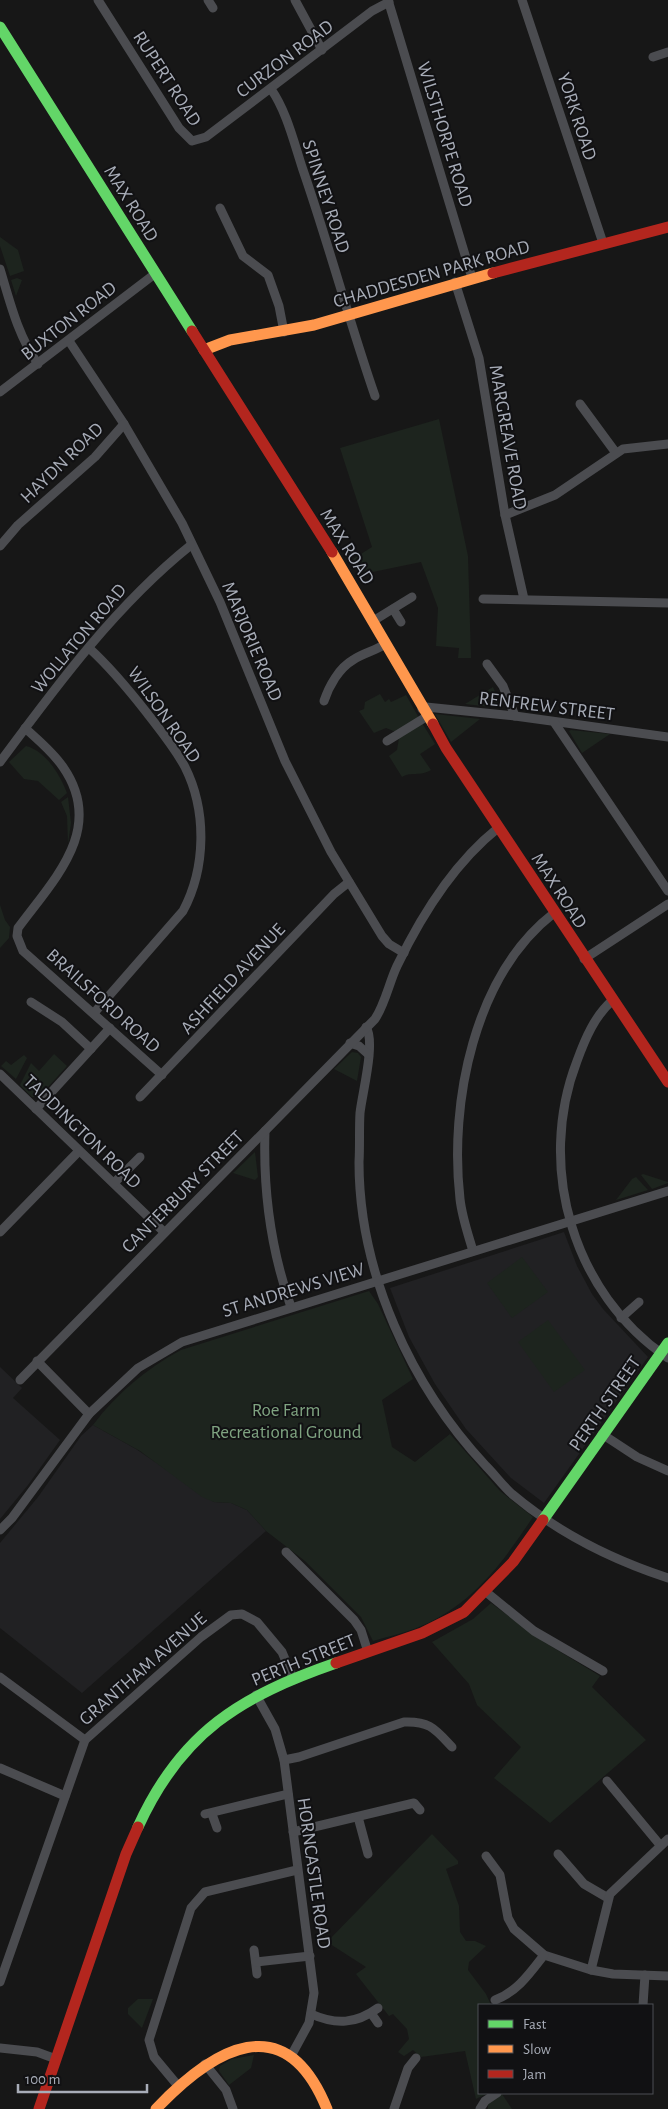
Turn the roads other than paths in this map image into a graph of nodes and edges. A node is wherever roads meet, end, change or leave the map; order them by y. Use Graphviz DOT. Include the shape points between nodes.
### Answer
graph roads {
  1 [pos="98,0"];
  2 [pos="208,0"];
  3 [pos="295,0"];
  4 [pos="522,0"];
  5 [pos="388,1"];
  6 [pos="213,8"];
  7 [pos="0,27"];
  8 [pos="322,50"];
  9 [pos="668,52"];
  10 [pos="653,56"];
  11 [pos="271,89"];
  12 [pos="224,124"];
  13 [pos="220,208"];
  14 [pos="668,227"];
  15 [pos="603,243"];
  16 [pos="0,269"];
  17 [pos="156,273"];
  18 [pos="472,278"];
  19 [pos="455,282"];
  20 [pos="347,314"];
  21 [pos="284,332"];
  22 [pos="69,341"];
  23 [pos="204,350"];
  24 [pos="38,364"];
  25 [pos="0,392"];
  26 [pos="375,396"];
  27 [pos="580,404"];
  28 [pos="124,424"];
  29 [pos="668,444"];
  30 [pos="616,453"];
  31 [pos="505,515"];
  32 [pos="191,545"];
  33 [pos="0,546"];
  34 [pos="412,596"];
  35 [pos="483,599"];
  36 [pos="524,599"];
  37 [pos="668,603"];
  38 [pos="393,609"];
  39 [pos="373,621"];
  40 [pos="401,622"];
  41 [pos="385,644"];
  42 [pos="89,648"];
  43 [pos="488,664"];
  44 [pos="324,701"];
  45 [pos="424,713"];
  46 [pos="514,716"];
  47 [pos="554,722"];
  48 [pos="25,728"];
  49 [pos="668,737"];
  50 [pos="387,741"];
  51 [pos="0,762"];
  52 [pos="498,828"];
  53 [pos="349,882"];
  54 [pos="668,891"];
  55 [pos="668,904"];
  56 [pos="554,913"];
  57 [pos="404,953"];
  58 [pos="584,958"];
  59 [pos="613,1000"];
  60 [pos="31,1002"];
  61 [pos="94,1013"];
  62 [pos="366,1027"];
  63 [pos="110,1028"];
  64 [pos="350,1044"];
  65 [pos="91,1049"];
  66 [pos="368,1054"];
  67 [pos="0,1074"];
  68 [pos="162,1075"];
  69 [pos="668,1082"];
  70 [pos="140,1097"];
  71 [pos="36,1109"];
  72 [pos="265,1131"];
  73 [pos="79,1150"];
  74 [pos="140,1157"];
  75 [pos="114,1183"];
  76 [pos="668,1191"];
  77 [pos="570,1222"];
  78 [pos="2,1226"];
  79 [pos="164,1232"];
  80 [pos="473,1251"];
  81 [pos="378,1280"];
  82 [pos="639,1302"];
  83 [pos="291,1307"];
  84 [pos="622,1318"];
  85 [pos="668,1343"];
  86 [pos="664,1355"];
  87 [pos="37,1361"];
  88 [pos="20,1380"];
  89 [pos="89,1414"];
  90 [pos="602,1434"];
  91 [pos="668,1471"];
  92 [pos="546,1517"];
  93 [pos="0,1530"];
  94 [pos="286,1552"];
  95 [pos="668,1578"];
  96 [pos="486,1592"];
  97 [pos="368,1652"];
  98 [pos="603,1671"];
  99 [pos="0,1677"];
  100 [pos="292,1678"];
  101 [pos="256,1694"];
  102 [pos="85,1740"];
  103 [pos="452,1747"];
  104 [pos="284,1760"];
  105 [pos="0,1768"];
  106 [pos="607,1781"];
  107 [pos="288,1794"];
  108 [pos="65,1796"];
  109 [pos="420,1810"];
  110 [pos="358,1817"];
  111 [pos="217,1828"];
  112 [pos="293,1832"];
  113 [pos="664,1842"];
  114 [pos="368,1854"];
  115 [pos="558,1854"];
  116 [pos="486,1856"];
  117 [pos="297,1870"];
  118 [pos="608,1898"];
  119 [pos="254,1950"];
  120 [pos="544,1955"];
  121 [pos="310,1956"];
  122 [pos="256,1962"];
  123 [pos="591,1970"];
  124 [pos="257,1974"];
  125 [pos="645,1975"];
  126 [pos="668,1976"];
  127 [pos="0,1982"];
  128 [pos="495,2000"];
  129 [pos="643,2004"];
  130 [pos="311,2014"];
  131 [pos="378,2023"];
  132 [pos="0,2048"];
  133 [pos="291,2056"];
  134 [pos="416,2058"];
  135 [pos="56,2059"];
  136 [pos="205,2064"];
  137 [pos="179,2086"];
  138 [pos="495,2094"];
  139 [pos="39,2109"];
  140 [pos="156,2109"];
  141 [pos="233,2109"];
  142 [pos="327,2109"];
  143 [pos="394,2109"];
  144 [pos="480,2109"];
  1 -- 12 [label="street, RUPERT ROAD" via="185,137 192,141 206,137"];
  2 -- 6 [label="street"];
  3 -- 8 [label="street"];
  4 -- 15 [label="street, YORK ROAD"];
  5 -- 8 [label="street, CURZON ROAD"];
  5 -- 18 [label="street, WILSTHORPE ROAD"];
  7 -- 17 [label="street, MAX ROAD"];
  8 -- 11 [label="street, CURZON ROAD"];
  9 -- 10 [label="street"];
  11 -- 12 [label="street, CURZON ROAD"];
  11 -- 20 [label="street, SPINNEY ROAD" via="281,107 314,204"];
  13 -- 21 [label="street" via="243,256 268,274 280,306"];
  14 -- 15 [label="street, CHADDESDEN PARK ROAD"];
  15 -- 18 [label="street, CHADDESDEN PARK ROAD"];
  16 -- 24 [label="street" via="18,326"];
  17 -- 22 [label="street, BUXTON ROAD"];
  17 -- 23 [label="street, MAX ROAD"];
  18 -- 19 [label="street, CHADDESDEN PARK ROAD"];
  19 -- 20 [label="street, CHADDESDEN PARK ROAD"];
  19 -- 31 [label="street, MARGREAVE ROAD" via="479,358"];
  20 -- 21 [label="street, CHADDESDEN PARK ROAD"];
  20 -- 26 [label="street, SPINNEY ROAD"];
  21 -- 23 [label="street, CHADDESDEN PARK ROAD" via="226,341"];
  22 -- 24 [label="street, BUXTON ROAD"];
  22 -- 28 [label="street, MARJORIE ROAD"];
  23 -- 39 [label="street, MAX ROAD"];
  24 -- 25 [label="street, BUXTON ROAD"];
  27 -- 30 [label="street"];
  28 -- 32 [label="street, MARJORIE ROAD" via="182,523"];
  28 -- 33 [label="street, HAYDN ROAD" via="95,457 18,525"];
  29 -- 30 [label="street" via="632,447"];
  30 -- 31 [label="street" via="555,495"];
  31 -- 36 [label="street, MARGREAVE ROAD"];
  32 -- 42 [label="street, WOLLATON ROAD" via="146,583"];
  32 -- 53 [label="street, MARJORIE ROAD" via="220,602 285,761"];
  34 -- 38 [label="street"];
  35 -- 36 [label="street"];
  36 -- 37 [label="street"];
  38 -- 39 [label="street"];
  38 -- 40 [label="street"];
  39 -- 41 [label="street, MAX ROAD"];
  41 -- 44 [label="street" via="344,664"];
  41 -- 45 [label="street, MAX ROAD"];
  42 -- 48 [label="street, WOLLATON ROAD"];
  42 -- 61 [label="street, WILSON ROAD" via="114,670 184,765 197,799 201,846 198,871 183,911"];
  43 -- 46 [label="street" via="503,686"];
  45 -- 46 [label="street, RENFREW STREET" via="426,707"];
  45 -- 50 [label="street"];
  45 -- 52 [label="street, MAX ROAD"];
  46 -- 47 [label="street, RENFREW STREET"];
  47 -- 49 [label="street, RENFREW STREET"];
  47 -- 54 [label="street"];
  48 -- 51 [label="street, WOLLATON ROAD"];
  48 -- 61 [label="street, BRAILSFORD ROAD" via="54,756 69,777 79,821 76,842 67,861 18,928 17,936 23,951"];
  52 -- 56 [label="street, MAX ROAD"];
  52 -- 57 [label="street, CANTERBURY STREET" via="475,848 443,887"];
  53 -- 57 [label="street, MARJORIE ROAD" via="384,940"];
  53 -- 68 [label="street, ASHFIELD AVENUE"];
  55 -- 58 [label="street"];
  56 -- 58 [label="street, MAX ROAD"];
  56 -- 80 [label="street" via="535,930 509,964 488,1004 465,1074 460,1101 458,1167 460,1201"];
  57 -- 62 [label="street, CANTERBURY STREET" via="378,1014"];
  58 -- 59 [label="street, MAX ROAD"];
  59 -- 69 [label="street, MAX ROAD"];
  59 -- 77 [label="street" via="594,1022 583,1043 564,1109 561,1169"];
  60 -- 65 [label="street" via="62,1022"];
  61 -- 63 [label="street, BRAILSFORD ROAD"];
  62 -- 64 [label="street, CANTERBURY STREET"];
  62 -- 66 [label="street" via="370,1037"];
  63 -- 65 [label="street"];
  63 -- 68 [label="street, BRAILSFORD ROAD"];
  64 -- 66 [label="street"];
  64 -- 72 [label="street, CANTERBURY STREET"];
  65 -- 71 [label="street"];
  66 -- 81 [label="street" via="360,1114 359,1187"];
  67 -- 71 [label="street, TADDINGTON ROAD"];
  68 -- 70 [label="street, ASHFIELD AVENUE"];
  71 -- 73 [label="street, TADDINGTON ROAD"];
  72 -- 79 [label="street, CANTERBURY STREET"];
  72 -- 83 [label="street" via="264,1175 269,1222"];
  73 -- 75 [label="street, TADDINGTON ROAD"];
  73 -- 78 [label="street"];
  74 -- 75 [label="street"];
  75 -- 79 [label="street, TADDINGTON ROAD"];
  76 -- 77 [label="street, ST ANDREWS VIEW"];
  77 -- 80 [label="street, ST ANDREWS VIEW"];
  77 -- 84 [label="street" via="596,1284"];
  79 -- 87 [label="street, CANTERBURY STREET"];
  80 -- 81 [label="street, ST ANDREWS VIEW"];
  81 -- 83 [label="street, ST ANDREWS VIEW"];
  81 -- 92 [label="street" via="402,1342 440,1409 472,1451 512,1494"];
  82 -- 84 [label="street"];
  83 -- 89 [label="street, ST ANDREWS VIEW" via="182,1342 138,1368"];
  84 -- 86 [label="street"];
  85 -- 86 [label="street, PERTH STREET"];
  86 -- 90 [label="street, PERTH STREET"];
  87 -- 88 [label="street, CANTERBURY STREET"];
  87 -- 89 [label="street"];
  89 -- 93 [label="street, ST ANDREWS VIEW"];
  90 -- 91 [label="street" via="637,1457"];
  90 -- 92 [label="street, PERTH STREET"];
  92 -- 95 [label="street" via="570,1535 609,1555"];
  92 -- 96 [label="street, PERTH STREET"];
  94 -- 97 [label="street" via="293,1564 354,1620"];
  96 -- 97 [label="street, PERTH STREET" via="464,1612 442,1624"];
  96 -- 98 [label="street" via="534,1631"];
  97 -- 100 [label="street, PERTH STREET"];
  99 -- 102 [label="street"];
  100 -- 101 [label="street, PERTH STREET"];
  100 -- 102 [label="street, GRANTHAM AVENUE" via="282,1652 256,1622 242,1614 231,1615 200,1637"];
  101 -- 104 [label="street, HORNCASTLE ROAD" via="274,1729"];
  101 -- 135 [label="street, PERTH STREET" via="190,1746 158,1786 126,1854"];
  102 -- 108 [label="street, GRANTHAM AVENUE"];
  103 -- 104 [label="street" via="428,1724 404,1722"];
  104 -- 107 [label="street, HORNCASTLE ROAD"];
  105 -- 108 [label="street"];
  106 -- 113 [label="street"];
  107 -- 111 [label="street" via="208,1814"];
  107 -- 112 [label="street, HORNCASTLE ROAD"];
  108 -- 127 [label="street, GRANTHAM AVENUE"];
  109 -- 110 [label="street" via="414,1803"];
  110 -- 112 [label="street"];
  110 -- 114 [label="street" via="369,1840"];
  112 -- 117 [label="street, HORNCASTLE ROAD"];
  113 -- 118 [label="street" via="620,1882"];
  115 -- 118 [label="street" via="584,1884"];
  116 -- 120 [label="street" via="500,1875 508,1918 514,1930"];
  117 -- 121 [label="street, HORNCASTLE ROAD"];
  117 -- 137 [label="street" via="205,1892 191,1908 149,2040 154,2057"];
  118 -- 123 [label="street"];
  119 -- 122 [label="street"];
  120 -- 123 [label="street"];
  120 -- 128 [label="street" via="523,1981 505,1997"];
  121 -- 122 [label="street"];
  121 -- 130 [label="street, HORNCASTLE ROAD" via="314,1993"];
  122 -- 124 [label="street"];
  123 -- 125 [label="street"];
  125 -- 126 [label="street"];
  125 -- 129 [label="street"];
  130 -- 131 [label="street" via="329,2021 345,2022 357,2020 374,2010"];
  130 -- 133 [label="street, HORNCASTLE ROAD"];
  132 -- 135 [label="street" via="37,2052"];
  133 -- 136 [label="street" via="272,2049 242,2048"];
  133 -- 142 [label="street" via="315,2081"];
  134 -- 143 [label="street" via="408,2068"];
  135 -- 139 [label="street, PERTH STREET"];
  136 -- 137 [label="street"];
  136 -- 141 [label="street" via="226,2090"];
  137 -- 140 [label="street"];
  138 -- 144 [label="street"];
}
